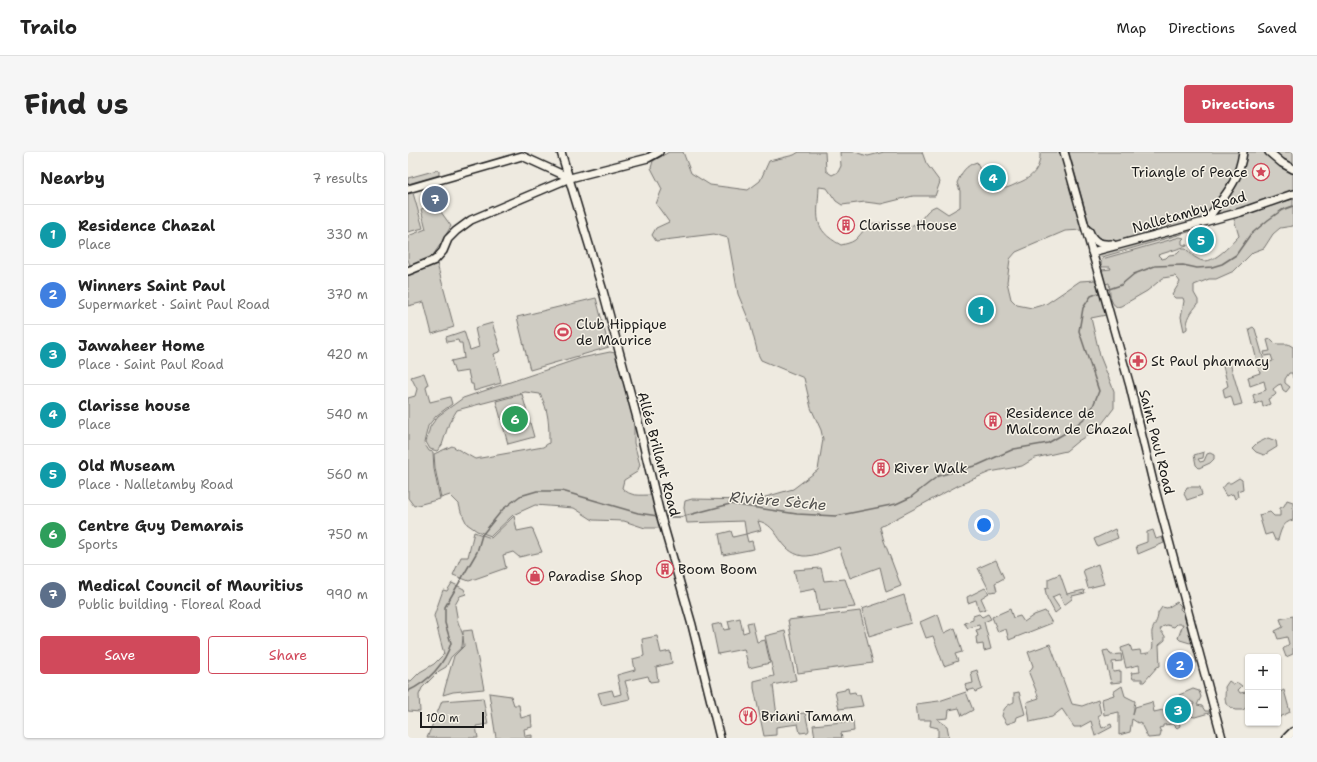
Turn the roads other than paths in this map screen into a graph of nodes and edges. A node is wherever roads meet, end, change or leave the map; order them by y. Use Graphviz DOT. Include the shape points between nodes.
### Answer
graph roads {
  1 [pos="561,152"];
  2 [pos="660,152"];
  3 [pos="1064,152"];
  4 [pos="1243,152"];
  5 [pos="1269,152"];
  6 [pos="1293,169"];
  7 [pos="570,178"];
  8 [pos="408,189"];
  9 [pos="1293,194"];
  10 [pos="1081,214"];
  11 [pos="1206,221"];
  12 [pos="1147,237"];
  13 [pos="1092,252"];
  14 [pos="408,271"];
  15 [pos="1293,732"];
  16 [pos="720,738"];
  17 [pos="1222,738"];
  18 [pos="1287,738"];
  1 -- 7 [label="main road, Allée Brillant Road"];
  2 -- 7 [label="main road" via="648,158"];
  3 -- 10 [label="main road, Saint Paul Road"];
  4 -- 11 [label="main road" via="1232,186"];
  5 -- 6 [label="main road"];
  7 -- 8 [label="main road" via="522,156"];
  7 -- 14 [label="main road" via="472,220 448,239 443,251 435,260"];
  7 -- 16 [label="main road, Allée Brillant Road" via="692,625"];
  9 -- 11 [label="main road, Nalletamby Road"];
  10 -- 12 [label="main road" via="1094,241 1102,244"];
  10 -- 13 [label="main road, Saint Paul Road"];
  11 -- 12 [label="main road, Nalletamby Road"];
  12 -- 13 [label="main road, Nalletamby Road"];
  13 -- 17 [label="main road, Saint Paul Road" via="1130,386 1153,482"];
  15 -- 18 [label="main road"];
}
